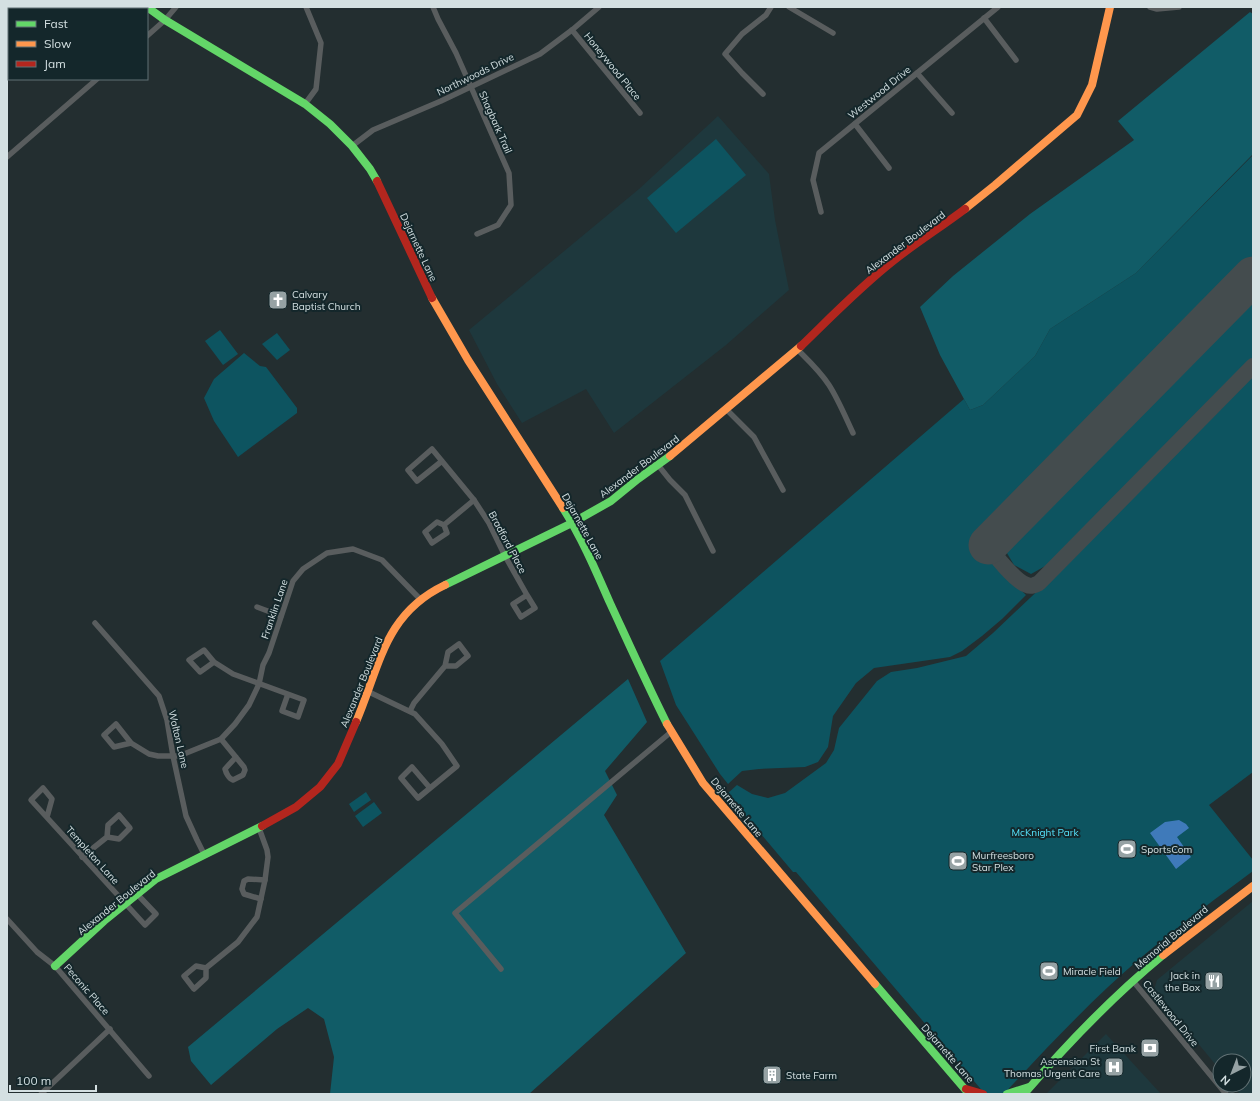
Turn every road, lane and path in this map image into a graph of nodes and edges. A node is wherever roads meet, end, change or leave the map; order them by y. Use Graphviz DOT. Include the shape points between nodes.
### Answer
graph roads {
  1 [pos="147,7"];
  2 [pos="176,7"];
  3 [pos="306,7"];
  4 [pos="433,7"];
  5 [pos="599,7"];
  6 [pos="771,7"];
  7 [pos="789,7"];
  8 [pos="998,7"];
  9 [pos="1110,7"];
  10 [pos="1150,7"];
  11 [pos="1179,7"];
  12 [pos="984,18"];
  13 [pos="165,20"];
  14 [pos="572,30"];
  15 [pos="832,33"];
  16 [pos="148,35"];
  17 [pos="1016,60"];
  18 [pos="917,73"];
  19 [pos="96,80"];
  20 [pos="470,86"];
  21 [pos="763,94"];
  22 [pos="306,104"];
  23 [pos="640,113"];
  24 [pos="952,113"];
  25 [pos="855,124"];
  26 [pos="352,146"];
  27 [pos="7,157"];
  28 [pos="888,168"];
  29 [pos="821,212"];
  30 [pos="477,234"];
  31 [pos="797,349"];
  32 [pos="726,409"];
  33 [pos="853,433"];
  34 [pos="442,461"];
  35 [pos="658,465"];
  36 [pos="783,490"];
  37 [pos="474,500"];
  38 [pos="572,523"];
  39 [pos="444,525"];
  40 [pos="713,551"];
  41 [pos="505,556"];
  42 [pos="527,595"];
  43 [pos="420,599"];
  44 [pos="257,607"];
  45 [pos="281,616"];
  46 [pos="96,623"];
  47 [pos="214,662"];
  48 [pos="445,666"];
  49 [pos="259,684"];
  50 [pos="369,692"];
  51 [pos="288,694"];
  52 [pos="410,711"];
  53 [pos="671,732"];
  54 [pos="221,739"];
  55 [pos="132,743"];
  56 [pos="176,756"];
  57 [pos="236,757"];
  58 [pos="430,788"];
  59 [pos="47,817"];
  60 [pos="259,828"];
  61 [pos="107,837"];
  62 [pos="204,854"];
  63 [pos="82,857"];
  64 [pos="265,880"];
  65 [pos="1253,886"];
  66 [pos="137,894"];
  67 [pos="261,900"];
  68 [pos="126,905"];
  69 [pos="7,919"];
  70 [pos="55,966"];
  71 [pos="206,968"];
  72 [pos="501,969"];
  73 [pos="1134,981"];
  74 [pos="110,1029"];
  75 [pos="149,1076"];
  76 [pos="1028,1090"];
  77 [pos="967,1092"];
  78 [pos="40,1094"];
  79 [pos="983,1094"];
  80 [pos="1007,1094"];
  81 [pos="1024,1094"];
  82 [pos="1226,1094"];
  1 -- 13 [label="main road, Dejarnette Lane"];
  2 -- 13 [label="street"];
  3 -- 22 [label="street" via="321,43 316,89"];
  4 -- 20 [label="street, Shagbark Trail"];
  5 -- 14 [label="street, Northwoods Drive"];
  6 -- 21 [label="street" via="766,16 742,34 726,54"];
  7 -- 15 [label="street"];
  8 -- 12 [label="street, Westwood Drive"];
  9 -- 31 [label="main road, Alexander Boulevard" via="1092,85 1077,115 995,185 893,261"];
  10 -- 11 [label="street"];
  12 -- 17 [label="street"];
  12 -- 18 [label="street, Westwood Drive"];
  13 -- 16 [label="street"];
  13 -- 22 [label="main road, Dejarnette Lane"];
  14 -- 20 [label="street, Northwoods Drive" via="540,54"];
  14 -- 23 [label="street, Honeywood Place"];
  18 -- 24 [label="street"];
  18 -- 25 [label="street, Westwood Drive"];
  19 -- 27 [label="street"];
  20 -- 26 [label="street, Northwoods Drive" via="373,130"];
  20 -- 30 [label="street, Shagbark Trail" via="509,173 511,205 498,225"];
  22 -- 26 [label="main road, Dejarnette Lane"];
  25 -- 28 [label="street"];
  25 -- 29 [label="street, Westwood Drive" via="819,153 813,180"];
  26 -- 38 [label="main road, Dejarnette Lane" via="370,169 384,194 428,290 468,360"];
  31 -- 32 [label="main road, Alexander Boulevard"];
  31 -- 33 [label="street" via="828,384"];
  32 -- 35 [label="main road, Alexander Boulevard"];
  32 -- 36 [label="street" via="754,437"];
  34 -- 34 [label="street, Bradford Place" via="432,449 408,470 417,481"];
  34 -- 37 [label="street, Bradford Place"];
  35 -- 38 [label="main road, Alexander Boulevard" via="611,501"];
  35 -- 40 [label="street" via="685,495"];
  37 -- 39 [label="street"];
  37 -- 41 [label="street, Bradford Place"];
  38 -- 41 [label="main road, Alexander Boulevard"];
  38 -- 53 [label="main road, Dejarnette Lane"];
  41 -- 42 [label="street, Bradford Place"];
  41 -- 43 [label="main road, Alexander Boulevard"];
  43 -- 45 [label="street, Franklin Lane" via="382,560 353,549 327,553 303,569 293,581"];
  43 -- 50 [label="main road, Alexander Boulevard" via="395,627 387,641"];
  44 -- 45 [label="street"];
  45 -- 49 [label="street, Franklin Lane" via="263,665"];
  46 -- 56 [label="street, Walton Lane" via="159,696 168,720"];
  47 -- 49 [label="street" via="233,674"];
  48 -- 48 [label="street" via="456,666 468,656 459,644 448,652"];
  48 -- 52 [label="street"];
  49 -- 51 [label="street"];
  49 -- 54 [label="street, Franklin Lane" via="235,724"];
  50 -- 52 [label="street"];
  50 -- 60 [label="main road, Alexander Boulevard" via="338,764 320,787 296,807"];
  51 -- 51 [label="street" via="304,700 298,717 282,711"];
  52 -- 58 [label="street" via="442,744 457,766"];
  53 -- 72 [label="street" via="455,913"];
  53 -- 77 [label="main road, Dejarnette Lane" via="703,783"];
  54 -- 56 [label="street, Franklin Lane"];
  54 -- 57 [label="street"];
  55 -- 55 [label="street" via="116,724 104,735 114,747"];
  55 -- 56 [label="street" via="149,754"];
  56 -- 62 [label="street, Walton Lane" via="186,816"];
  58 -- 58 [label="street" via="412,766 401,778 418,798"];
  59 -- 59 [label="street, Templeton Lane" via="52,798 43,788 31,800"];
  59 -- 63 [label="street, Templeton Lane"];
  60 -- 62 [label="main road, Alexander Boulevard"];
  60 -- 64 [label="street" via="268,857"];
  61 -- 61 [label="street" via="119,839 130,828 119,815 108,825"];
  61 -- 63 [label="street"];
  62 -- 66 [label="main road, Alexander Boulevard" via="156,879"];
  63 -- 68 [label="street, Templeton Lane"];
  64 -- 67 [label="street"];
  64 -- 67 [label="street" via="248,879 244,881 242,889 244,894"];
  65 -- 73 [label="main road, Memorial Boulevard" via="1215,913"];
  66 -- 68 [label="main road, Alexander Boulevard"];
  66 -- 68 [label="street, Templeton Lane" via="156,914 145,925"];
  67 -- 71 [label="street" via="257,917 238,942"];
  68 -- 70 [label="main road, Alexander Boulevard"];
  69 -- 70 [label="street, Peconic Place" via="37,952"];
  70 -- 74 [label="street, Peconic Place"];
  73 -- 76 [label="main road, Memorial Boulevard" via="1080,1033"];
  73 -- 82 [label="street, Castlewood Drive"];
  74 -- 75 [label="street, Peconic Place"];
  74 -- 78 [label="street"];
  76 -- 80 [label="main road"];
  76 -- 81 [label="main road, Memorial Boulevard"];
  77 -- 79 [label="main road"];
}
